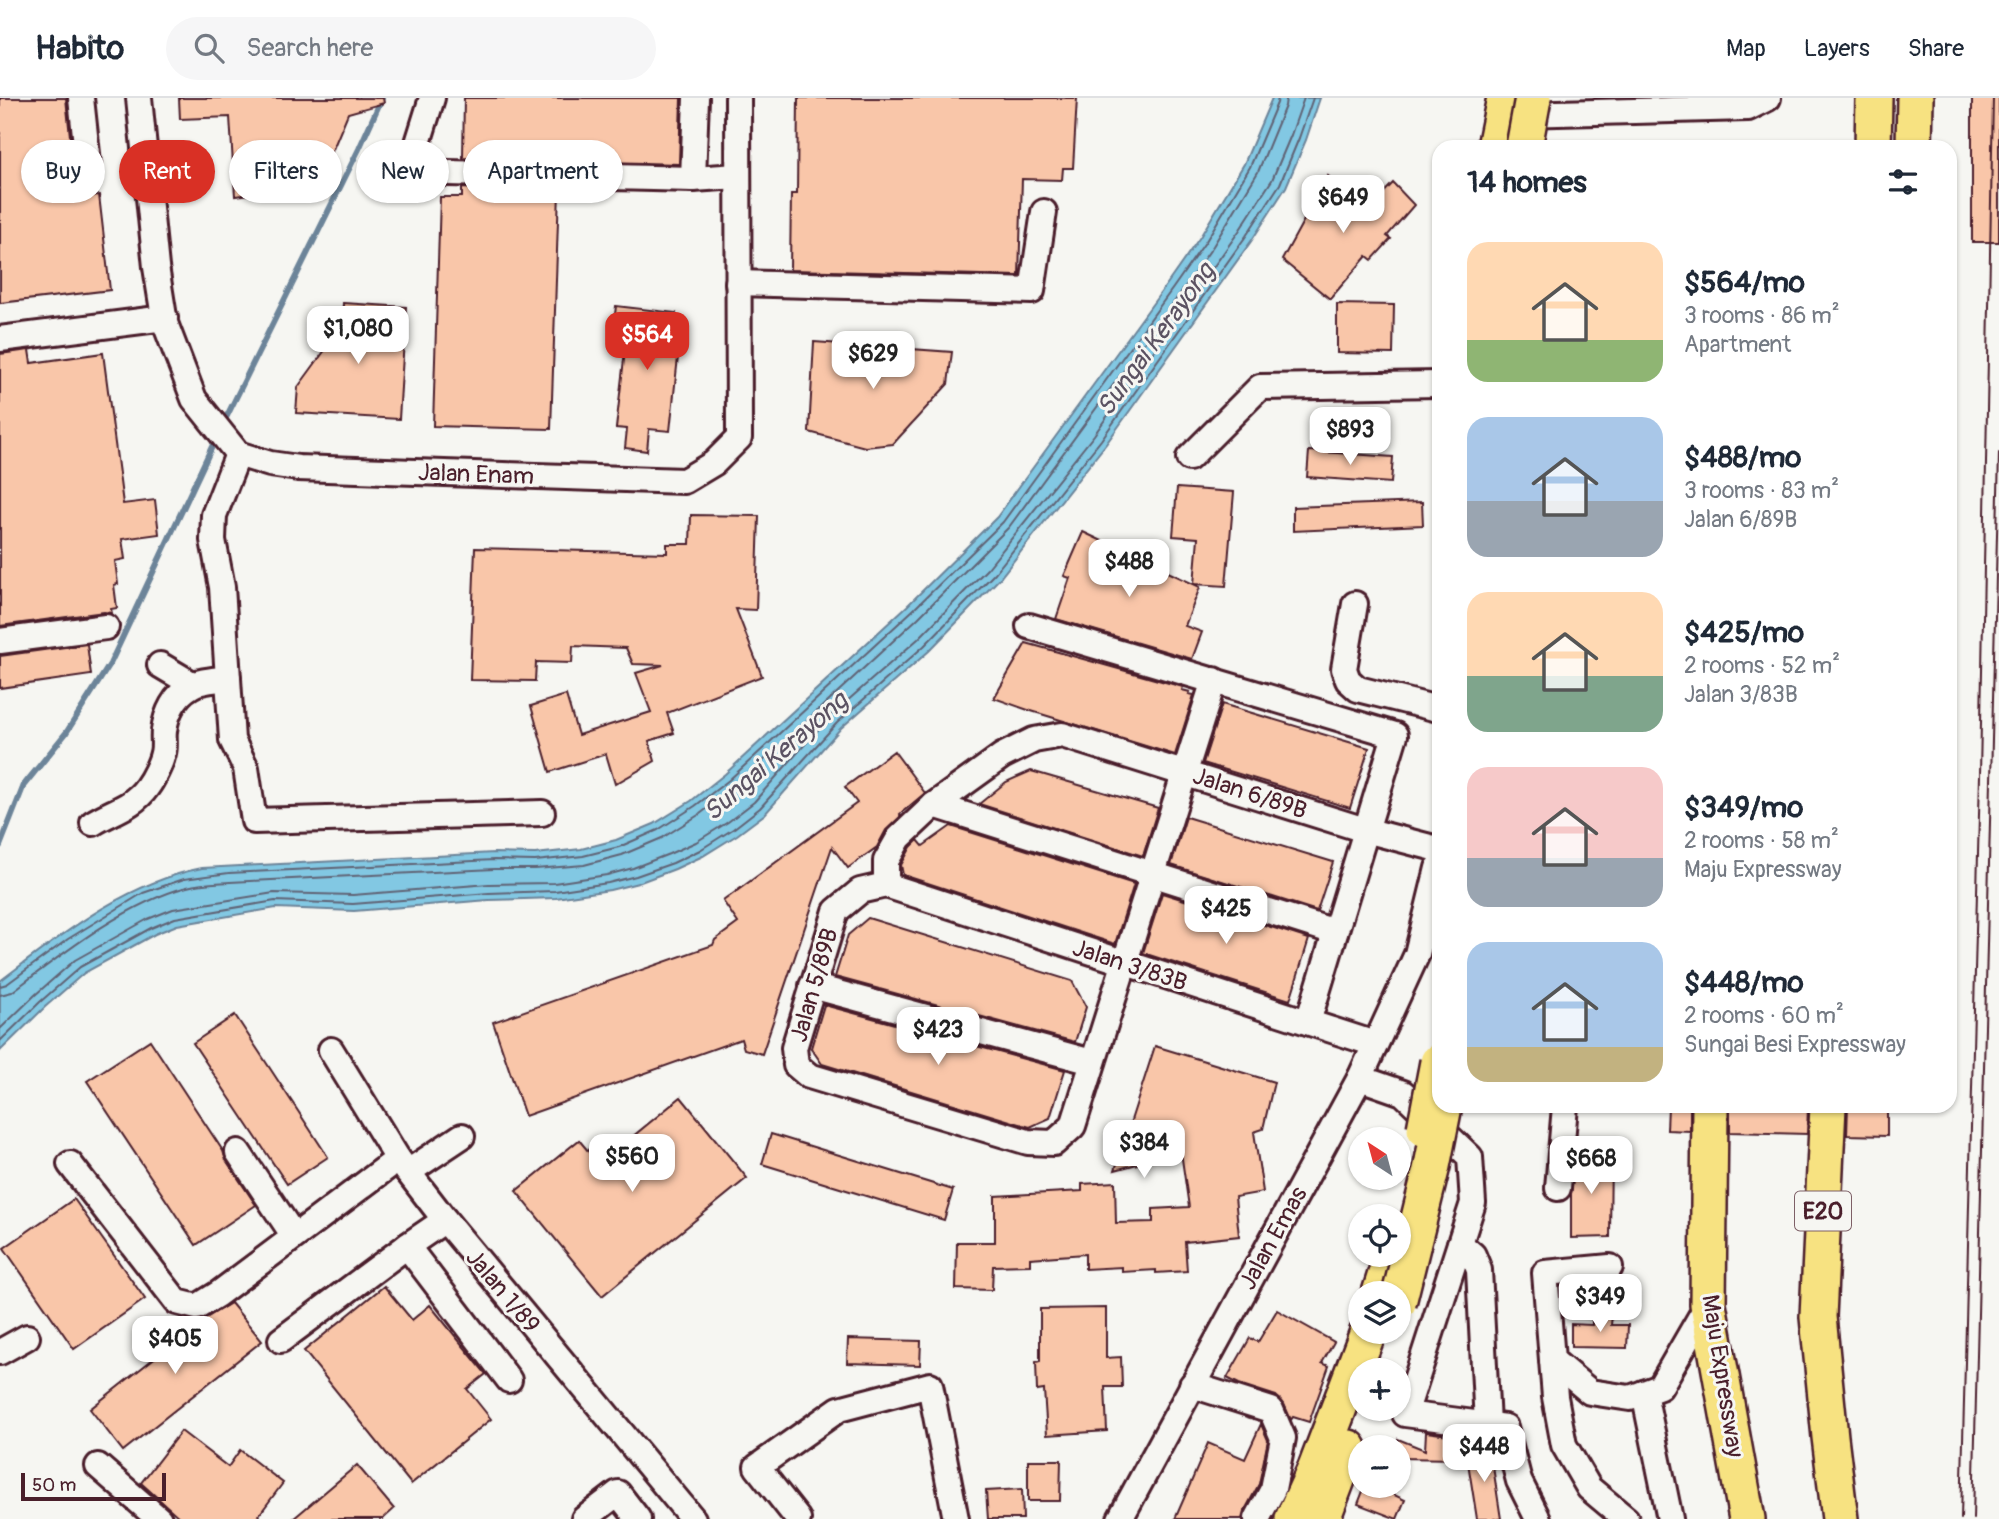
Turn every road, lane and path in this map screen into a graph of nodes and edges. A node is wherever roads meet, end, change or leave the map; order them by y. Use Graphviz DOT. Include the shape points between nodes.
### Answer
graph roads {
  1 [pos="82,98"];
  2 [pos="139,98"];
  3 [pos="432,98"];
  4 [pos="696,98"];
  5 [pos="738,98"];
  6 [pos="1496,98"];
  7 [pos="1768,98"];
  8 [pos="1874,98"];
  9 [pos="1915,98"];
  10 [pos="1520,117"];
  11 [pos="86,140"];
  12 [pos="1493,140"];
  13 [pos="1499,140"];
  14 [pos="1873,140"];
  15 [pos="1914,140"];
  16 [pos="738,176"];
  17 [pos="693,179"];
  18 [pos="1044,212"];
  19 [pos="738,283"];
  20 [pos="164,318"];
  21 [pos="0,339"];
  22 [pos="1432,384"];
  23 [pos="237,454"];
  24 [pos="1189,458"];
  25 [pos="1354,604"];
  26 [pos="1029,626"];
  27 [pos="106,627"];
  28 [pos="0,641"];
  29 [pos="160,665"];
  30 [pos="228,678"];
  31 [pos="1214,680"];
  32 [pos="192,684"];
  33 [pos="1432,708"];
  34 [pos="1184,772"];
  35 [pos="934,805"];
  36 [pos="542,813"];
  37 [pos="93,823"];
  38 [pos="1365,830"];
  39 [pos="1432,847"];
  40 [pos="1152,875"];
  41 [pos="886,885"];
  42 [pos="1432,893"];
  43 [pos="1335,932"];
  44 [pos="1432,935"];
  45 [pos="1417,954"];
  46 [pos="1124,963"];
  47 [pos="812,986"];
  48 [pos="1308,1022"];
  49 [pos="1375,1044"];
  50 [pos="331,1050"];
  51 [pos="1092,1062"];
  52 [pos="1360,1078"];
  53 [pos="1432,1093"];
  54 [pos="1443,1113"];
  55 [pos="1564,1113"];
  56 [pos="1710,1113"];
  57 [pos="1828,1113"];
  58 [pos="461,1136"];
  59 [pos="238,1152"];
  60 [pos="70,1164"];
  61 [pos="403,1165"];
  62 [pos="1558,1188"];
  63 [pos="1406,1204"];
  64 [pos="444,1220"];
  65 [pos="294,1236"];
  66 [pos="1460,1244"];
  67 [pos="407,1246"];
  68 [pos="1610,1267"];
  69 [pos="1403,1281"];
  70 [pos="1708,1304"];
  71 [pos="27,1337"];
  72 [pos="281,1340"];
  73 [pos="1363,1344"];
  74 [pos="0,1352"];
  75 [pos="1552,1360"];
  76 [pos="509,1380"];
  77 [pos="1192,1385"];
  78 [pos="1644,1393"];
  79 [pos="1359,1421"];
  80 [pos="1487,1424"];
  81 [pos="98,1466"];
  82 [pos="159,1519"];
  83 [pos="584,1519"];
  84 [pos="638,1519"];
  85 [pos="693,1519"];
  86 [pos="798,1519"];
  87 [pos="956,1519"];
  88 [pos="1120,1519"];
  89 [pos="1257,1519"];
  90 [pos="1293,1519"];
  91 [pos="1322,1519"];
  92 [pos="1538,1519"];
  93 [pos="1626,1519"];
  94 [pos="1670,1519"];
  95 [pos="1747,1519"];
  96 [pos="1840,1519"];
  1 -- 11 [label="street"];
  2 -- 20 [label="street"];
  3 -- 17 [label="street" via="409,172"];
  4 -- 17 [label="street"];
  5 -- 16 [label="street, Jalan Enam"];
  6 -- 12 [label="street"];
  7 -- 10 [label="street" via="1748,108"];
  8 -- 14 [label="highway"];
  9 -- 15 [label="highway"];
  10 -- 13 [label="highway"];
  16 -- 17 [label="street"];
  16 -- 19 [label="street, Jalan Enam"];
  18 -- 19 [label="street" via="1032,291"];
  19 -- 23 [label="street, Jalan Enam" via="739,438 714,463 684,481 298,468"];
  20 -- 21 [label="street"];
  20 -- 23 [label="street" via="194,399"];
  22 -- 24 [label="street" via="1260,387"];
  23 -- 30 [label="street" via="214,515"];
  25 -- 33 [label="street" via="1343,669 1348,680 1358,689"];
  26 -- 31 [label="street"];
  27 -- 28 [label="street"];
  29 -- 32 [label="street"];
  30 -- 32 [label="street"];
  30 -- 36 [label="street" via="232,740 246,768 254,821"];
  31 -- 34 [label="street, Jalan 5/89B"];
  31 -- 38 [label="street" via="1395,735"];
  32 -- 37 [label="street" via="170,707 163,753 148,786 127,807"];
  34 -- 35 [label="street, Jalan 6/89B" via="1062,735 1034,740 1002,756"];
  34 -- 38 [label="street, Jalan 6/89B"];
  34 -- 40 [label="street, Jalan 5/89B"];
  35 -- 40 [label="street"];
  35 -- 41 [label="street" via="899,838 886,861"];
  38 -- 39 [label="street, Jalan 6/89B"];
  38 -- 43 [label="street"];
  40 -- 43 [label="street"];
  40 -- 46 [label="street, Jalan 5/89B"];
  41 -- 46 [label="street, Jalan 3/83B"];
  41 -- 47 [label="street, Jalan 5/89B" via="860,891 836,911"];
  42 -- 45 [label="street, Jalan Emas"];
  43 -- 48 [label="street"];
  44 -- 45 [label="street, Jalan Emas"];
  45 -- 49 [label="street, Jalan Emas"];
  46 -- 48 [label="street, Jalan 3/83B"];
  46 -- 51 [label="street, Jalan 5/89B"];
  47 -- 51 [label="street"];
  47 -- 51 [label="street, Jalan 5/89B" via="793,1048 796,1065 808,1076 1028,1142 1054,1143 1073,1126"];
  48 -- 49 [label="street, Jalan 3/83B"];
  49 -- 52 [label="street, Jalan Emas"];
  50 -- 61 [label="street, Jalan 1/89"];
  52 -- 66 [label="street" via="1403,1093 1470,1157 1473,1203"];
  52 -- 77 [label="street, Jalan Emas"];
  53 -- 63 [label="highway, bridge"];
  54 -- 69 [label="highway, bridge"];
  55 -- 62 [label="street"];
  56 -- 70 [label="highway, Maju Expressway"];
  57 -- 96 [label="highway, E20" via="1818,1317"];
  58 -- 61 [label="street"];
  59 -- 65 [label="street"];
  60 -- 65 [label="street" via="177,1302 197,1307"];
  61 -- 64 [label="street, Jalan 1/89"];
  61 -- 65 [label="street"];
  64 -- 67 [label="street"];
  64 -- 85 [label="street, Jalan 1/89"];
  66 -- 80 [label="street" via="1473,1255 1479,1270"];
  66 -- 80 [label="street" via="1405,1414"];
  67 -- 72 [label="street"];
  67 -- 76 [label="street"];
  68 -- 75 [label="street" via="1545,1273"];
  70 -- 78 [label="street" via="1660,1387"];
  70 -- 95 [label="highway, Maju Expressway"];
  71 -- 74 [label="street"];
  73 -- 90 [label="highway"];
  75 -- 78 [label="street" via="1590,1392 1630,1398"];
  75 -- 93 [label="street" via="1564,1445 1589,1488"];
  77 -- 88 [label="street, Jalan Emas"];
  77 -- 89 [label="street" via="1271,1410 1283,1438 1273,1489"];
  78 -- 94 [label="street"];
  79 -- 91 [label="highway"];
  80 -- 92 [label="street" via="1505,1427 1519,1481"];
  81 -- 82 [label="street"];
  83 -- 84 [label="street" via="618,1493"];
  86 -- 87 [label="street" via="757,1466 839,1409 930,1385"];
}
